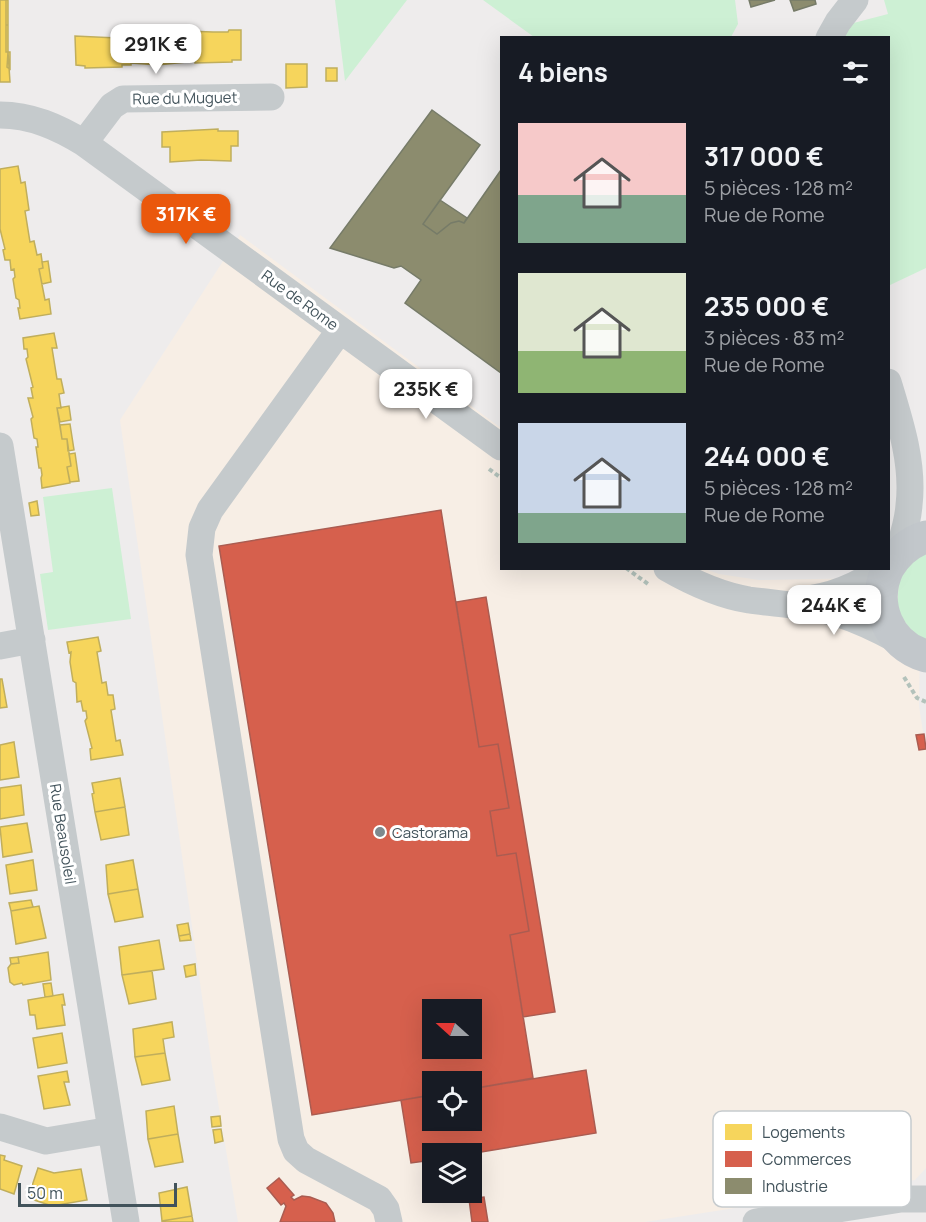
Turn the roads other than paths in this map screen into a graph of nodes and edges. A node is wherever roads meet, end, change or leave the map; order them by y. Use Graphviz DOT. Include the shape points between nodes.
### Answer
graph roads {
  1 [pos="855,0"];
  2 [pos="830,36"];
  3 [pos="271,97"];
  4 [pos="0,115"];
  5 [pos="84,143"];
  6 [pos="340,330"];
  7 [pos="890,389"];
  8 [pos="902,428"];
  9 [pos="0,446"];
  10 [pos="500,446"];
  11 [pos="926,476"];
  12 [pos="926,537"];
  13 [pos="890,562"];
  14 [pos="890,563"];
  15 [pos="671,570"];
  16 [pos="880,570"];
  17 [pos="887,570"];
  18 [pos="778,603"];
  19 [pos="32,640"];
  20 [pos="0,646"];
  21 [pos="913,649"];
  22 [pos="0,1126"];
  23 [pos="111,1130"];
  24 [pos="849,1207"];
  25 [pos="126,1222"];
  26 [pos="389,1222"];
  27 [pos="756,1222"];
  1 -- 2 [label="street"];
  3 -- 5 [label="street, Rue du Muguet" via="123,99 112,106"];
  4 -- 5 [label="street, Rue de Rome" via="45,123"];
  5 -- 6 [label="street, Rue de Rome"];
  6 -- 10 [label="street, Rue de Rome"];
  6 -- 26 [label="street" via="210,510 202,528 199,555 291,1139 306,1160 379,1199"];
  7 -- 8 [label="street"];
  8 -- 11 [label="street"];
  8 -- 13 [label="street" via="910,497 907,519"];
  9 -- 19 [label="street, Rue Beausoleil"];
  12 -- 14 [label="main road" via="909,545"];
  15 -- 18 [label="street" via="697,585 749,600"];
  16 -- 18 [label="street" via="832,595"];
  17 -- 21 [label="main road" via="881,587 881,607 888,625"];
  18 -- 21 [label="street" via="835,613"];
  19 -- 20 [label="street"];
  19 -- 23 [label="street, Rue Beausoleil"];
  22 -- 23 [label="street" via="46,1141"];
  23 -- 25 [label="street, Rue Beausoleil"];
  24 -- 27 [label="street"];
}
